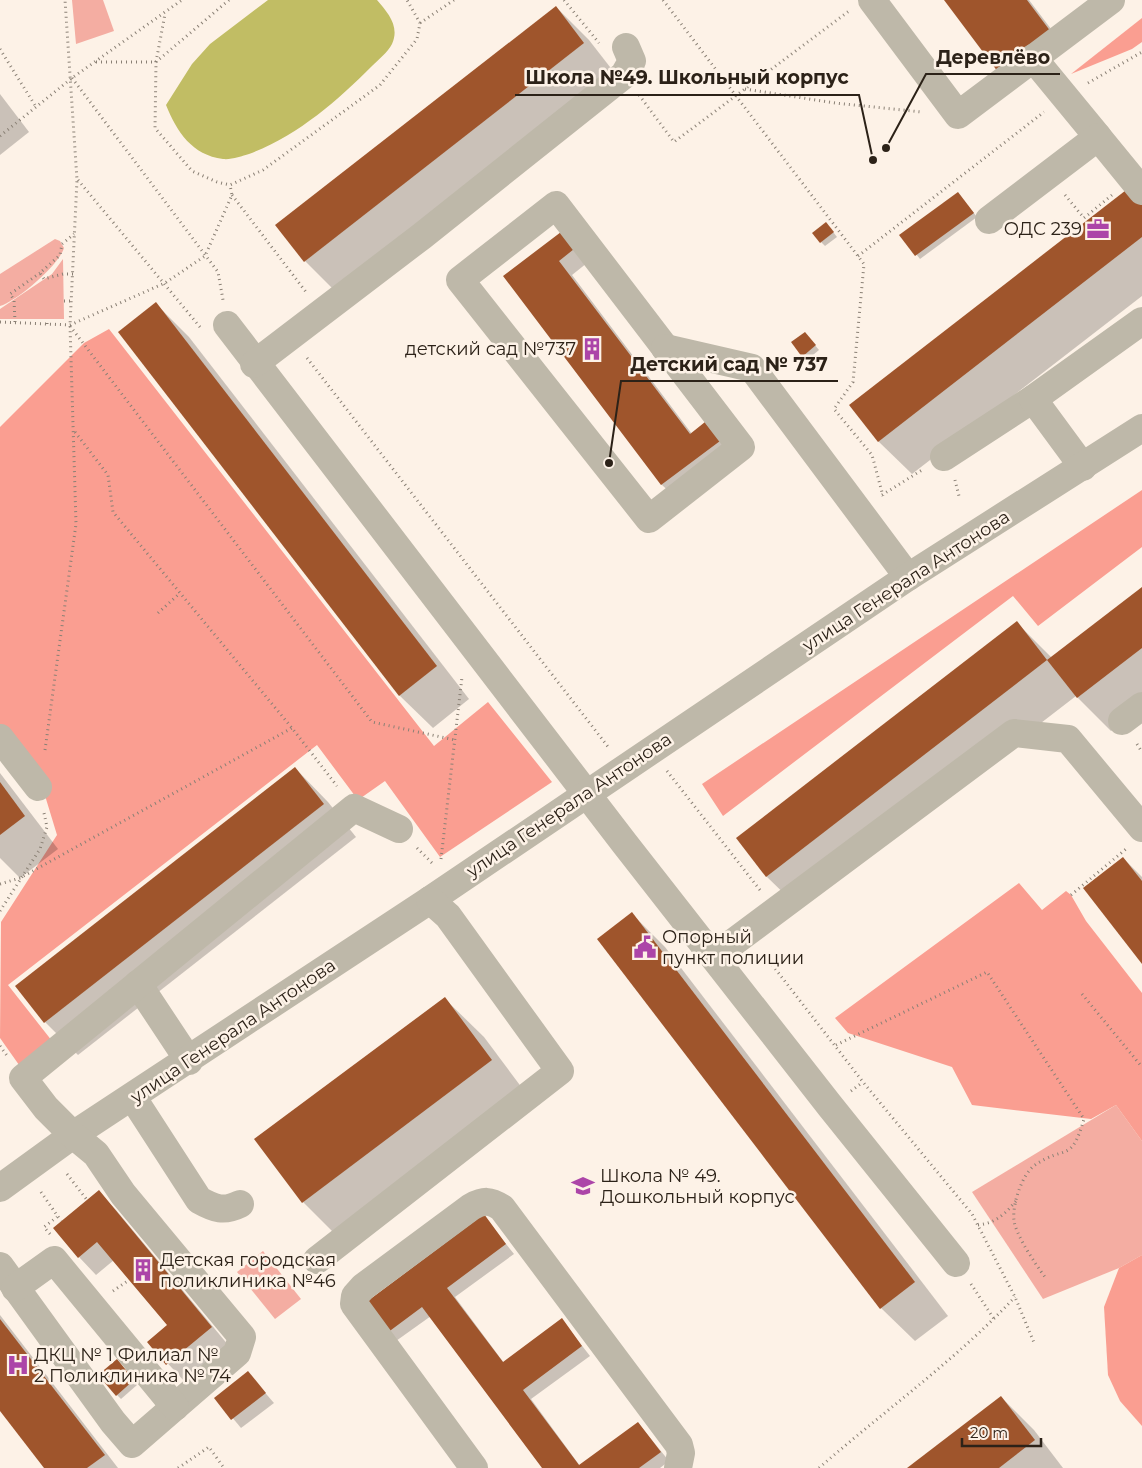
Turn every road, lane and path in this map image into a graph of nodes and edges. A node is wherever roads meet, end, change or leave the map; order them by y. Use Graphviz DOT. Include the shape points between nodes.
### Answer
graph roads {
  1 [pos="66,0"];
  2 [pos="182,0"];
  3 [pos="229,0"];
  4 [pos="407,0"];
  5 [pos="454,0"];
  6 [pos="564,0"];
  7 [pos="663,0"];
  8 [pos="1111,0"];
  9 [pos="864,3"];
  10 [pos="165,14"];
  11 [pos="420,23"];
  12 [pos="626,47"];
  13 [pos="0,49"];
  14 [pos="1142,52"];
  15 [pos="1033,58"];
  16 [pos="96,62"];
  17 [pos="156,62"];
  18 [pos="624,75"];
  19 [pos="72,78"];
  20 [pos="745,89"];
  21 [pos="736,95"];
  22 [pos="1064,96"];
  23 [pos="36,107"];
  24 [pos="958,115"];
  25 [pos="0,136"];
  26 [pos="1098,137"];
  27 [pos="1049,175"];
  28 [pos="77,180"];
  29 [pos="230,185"];
  30 [pos="1137,185"];
  31 [pos="232,195"];
  32 [pos="989,220"];
  33 [pos="74,234"];
  34 [pos="205,256"];
  35 [pos="858,256"];
  36 [pos="40,273"];
  37 [pos="73,274"];
  38 [pos="165,283"];
  39 [pos="64,300"];
  40 [pos="71,301"];
  41 [pos="322,312"];
  42 [pos="47,319"];
  43 [pos="1142,321"];
  44 [pos="0,322"];
  45 [pos="15,322"];
  46 [pos="47,324"];
  47 [pos="70,325"];
  48 [pos="214,327"];
  49 [pos="291,337"];
  50 [pos="665,348"];
  51 [pos="254,364"];
  52 [pos="1033,398"];
  53 [pos="1142,428"];
  54 [pos="74,431"];
  55 [pos="944,457"];
  56 [pos="1083,467"];
  57 [pos="882,495"];
  58 [pos="885,504"];
  59 [pos="908,577"];
  60 [pos="180,594"];
  61 [pos="158,613"];
  62 [pos="463,673"];
  63 [pos="292,728"];
  64 [pos="0,738"];
  65 [pos="455,740"];
  66 [pos="611,751"];
  67 [pos="667,771"];
  68 [pos="38,787"];
  69 [pos="586,794"];
  70 [pos="354,808"];
  71 [pos="399,829"];
  72 [pos="1135,837"];
  73 [pos="441,862"];
  74 [pos="20,878"];
  75 [pos="0,884"];
  76 [pos="1071,895"];
  77 [pos="430,900"];
  78 [pos="0,911"];
  79 [pos="776,911"];
  80 [pos="747,933"];
  81 [pos="715,956"];
  82 [pos="138,984"];
  83 [pos="1082,994"];
  84 [pos="836,1045"];
  85 [pos="189,1060"];
  86 [pos="1142,1067"];
  87 [pos="132,1098"];
  88 [pos="73,1136"];
  89 [pos="67,1174"];
  90 [pos="0,1188"];
  91 [pos="41,1192"];
  92 [pos="1017,1199"];
  93 [pos="87,1200"];
  94 [pos="240,1204"];
  95 [pos="61,1221"];
  96 [pos="978,1225"];
  97 [pos="317,1260"];
  98 [pos="956,1263"];
  99 [pos="8,1277"];
  100 [pos="1045,1277"];
  101 [pos="130,1280"];
  102 [pos="112,1291"];
  103 [pos="1015,1297"];
  104 [pos="994,1319"];
  105 [pos="1035,1345"];
  106 [pos="175,1407"];
  107 [pos="178,1468"];
  108 [pos="224,1468"];
  109 [pos="474,1468"];
  110 [pos="678,1468"];
  111 [pos="819,1468"];
  1 -- 19 [label="path"];
  2 -- 10 [label="path"];
  3 -- 17 [label="path"];
  4 -- 11 [label="path"];
  5 -- 11 [label="path"];
  6 -- 18 [label="path"];
  7 -- 21 [label="path"];
  8 -- 15 [label="street"];
  9 -- 20 [label="path"];
  9 -- 24 [label="street"];
  10 -- 16 [label="path"];
  10 -- 17 [label="path"];
  11 -- 29 [label="path" via="416,39 380,85 263,170"];
  12 -- 18 [label="street" via="632,61"];
  13 -- 23 [label="path"];
  14 -- 22 [label="path"];
  15 -- 22 [label="street"];
  15 -- 24 [label="street"];
  16 -- 17 [label="path"];
  16 -- 19 [label="path"];
  17 -- 29 [label="path" via="155,128 192,171"];
  18 -- 21 [label="path" via="674,142"];
  18 -- 41 [label="street"];
  19 -- 23 [label="path"];
  19 -- 28 [label="path"];
  19 -- 34 [label="path"];
  20 -- 21 [label="path"];
  20 -- 24 [label="path" via="835,103"];
  21 -- 35 [label="path"];
  22 -- 26 [label="street"];
  22 -- 35 [label="path"];
  23 -- 25 [label="path"];
  26 -- 27 [label="street"];
  26 -- 30 [label="street"];
  27 -- 30 [label="path" via="1084,218"];
  27 -- 32 [label="street"];
  28 -- 33 [label="path"];
  28 -- 38 [label="path"];
  29 -- 31 [label="path"];
  31 -- 34 [label="path"];
  31 -- 41 [label="path"];
  33 -- 36 [label="path" via="62,244 60,254"];
  33 -- 37 [label="path"];
  34 -- 38 [label="path"];
  34 -- 48 [label="path" via="218,272"];
  35 -- 57 [label="path" via="864,264 853,382 834,408 872,455"];
  36 -- 37 [label="path" via="44,279"];
  36 -- 45 [label="path" via="10,294 14,300"];
  37 -- 40 [label="path"];
  38 -- 47 [label="path"];
  38 -- 48 [label="path"];
  39 -- 40 [label="path"];
  40 -- 47 [label="path"];
  41 -- 49 [label="street"];
  42 -- 46 [label="path"];
  43 -- 52 [label="street"];
  44 -- 45 [label="path"];
  45 -- 46 [label="path"];
  46 -- 47 [label="path"];
  47 -- 54 [label="path"];
  47 -- 65 [label="path" via="372,722"];
  48 -- 51 [label="street"];
  49 -- 51 [label="street"];
  49 -- 66 [label="path"];
  50 -- 50 [label="street" via="556,205 460,280 649,519 741,447"];
  50 -- 59 [label="street" via="752,368"];
  51 -- 69 [label="street"];
  52 -- 55 [label="street"];
  52 -- 56 [label="street"];
  53 -- 56 [label="street, улица Генерала Антонова"];
  54 -- 60 [label="path" via="108,475 113,512"];
  54 -- 68 [label="path" via="76,524 51,721"];
  55 -- 57 [label="path"];
  56 -- 59 [label="street, улица Генерала Антонова"];
  57 -- 58 [label="path"];
  59 -- 69 [label="street, улица Генерала Антонова"];
  60 -- 61 [label="path"];
  60 -- 63 [label="path"];
  62 -- 65 [label="path"];
  63 -- 70 [label="path"];
  63 -- 74 [label="path"];
  64 -- 68 [label="street"];
  65 -- 73 [label="path"];
  67 -- 79 [label="path"];
  68 -- 74 [label="path" via="47,826 40,849"];
  69 -- 77 [label="street, улица Генерала Антонова"];
  69 -- 81 [label="street"];
  70 -- 71 [label="street"];
  70 -- 82 [label="street"];
  72 -- 76 [label="path"];
  72 -- 79 [label="street" via="1068,739 1014,733"];
  74 -- 75 [label="path"];
  74 -- 78 [label="path"];
  77 -- 85 [label="street, улица Генерала Антонова"];
  77 -- 97 [label="street" via="448,916 560,1071"];
  79 -- 80 [label="street"];
  80 -- 81 [label="street"];
  80 -- 84 [label="path"];
  81 -- 98 [label="street"];
  82 -- 85 [label="street"];
  82 -- 88 [label="street" via="22,1078"];
  83 -- 86 [label="path"];
  84 -- 92 [label="path" via="987,972 1084,1119 1077,1142 1067,1152 1033,1166 1019,1187"];
  84 -- 96 [label="path"];
  85 -- 87 [label="street, улица Генерала Антонова"];
  87 -- 88 [label="street, улица Генерала Антонова"];
  87 -- 94 [label="street" via="199,1200 214,1208 229,1209"];
  88 -- 90 [label="street, улица Генерала Антонова"];
  88 -- 106 [label="street" via="96,1154 123,1194 242,1337 237,1352"];
  89 -- 93 [label="path"];
  91 -- 95 [label="path"];
  92 -- 96 [label="path" via="1002,1216 989,1224"];
  92 -- 100 [label="path" via="1014,1221 1031,1257"];
  96 -- 103 [label="path"];
  98 -- 104 [label="path"];
  99 -- 106 [label="street" via="54,1260"];
  99 -- 106 [label="street" via="132,1444"];
  101 -- 102 [label="path"];
  103 -- 104 [label="path"];
  103 -- 105 [label="path"];
  104 -- 111 [label="path"];
  107 -- 108 [label="path" via="209,1447"];
  109 -- 110 [label="street" via="354,1304 355,1296 363,1287 483,1201 493,1202 502,1208 679,1446"];
}
